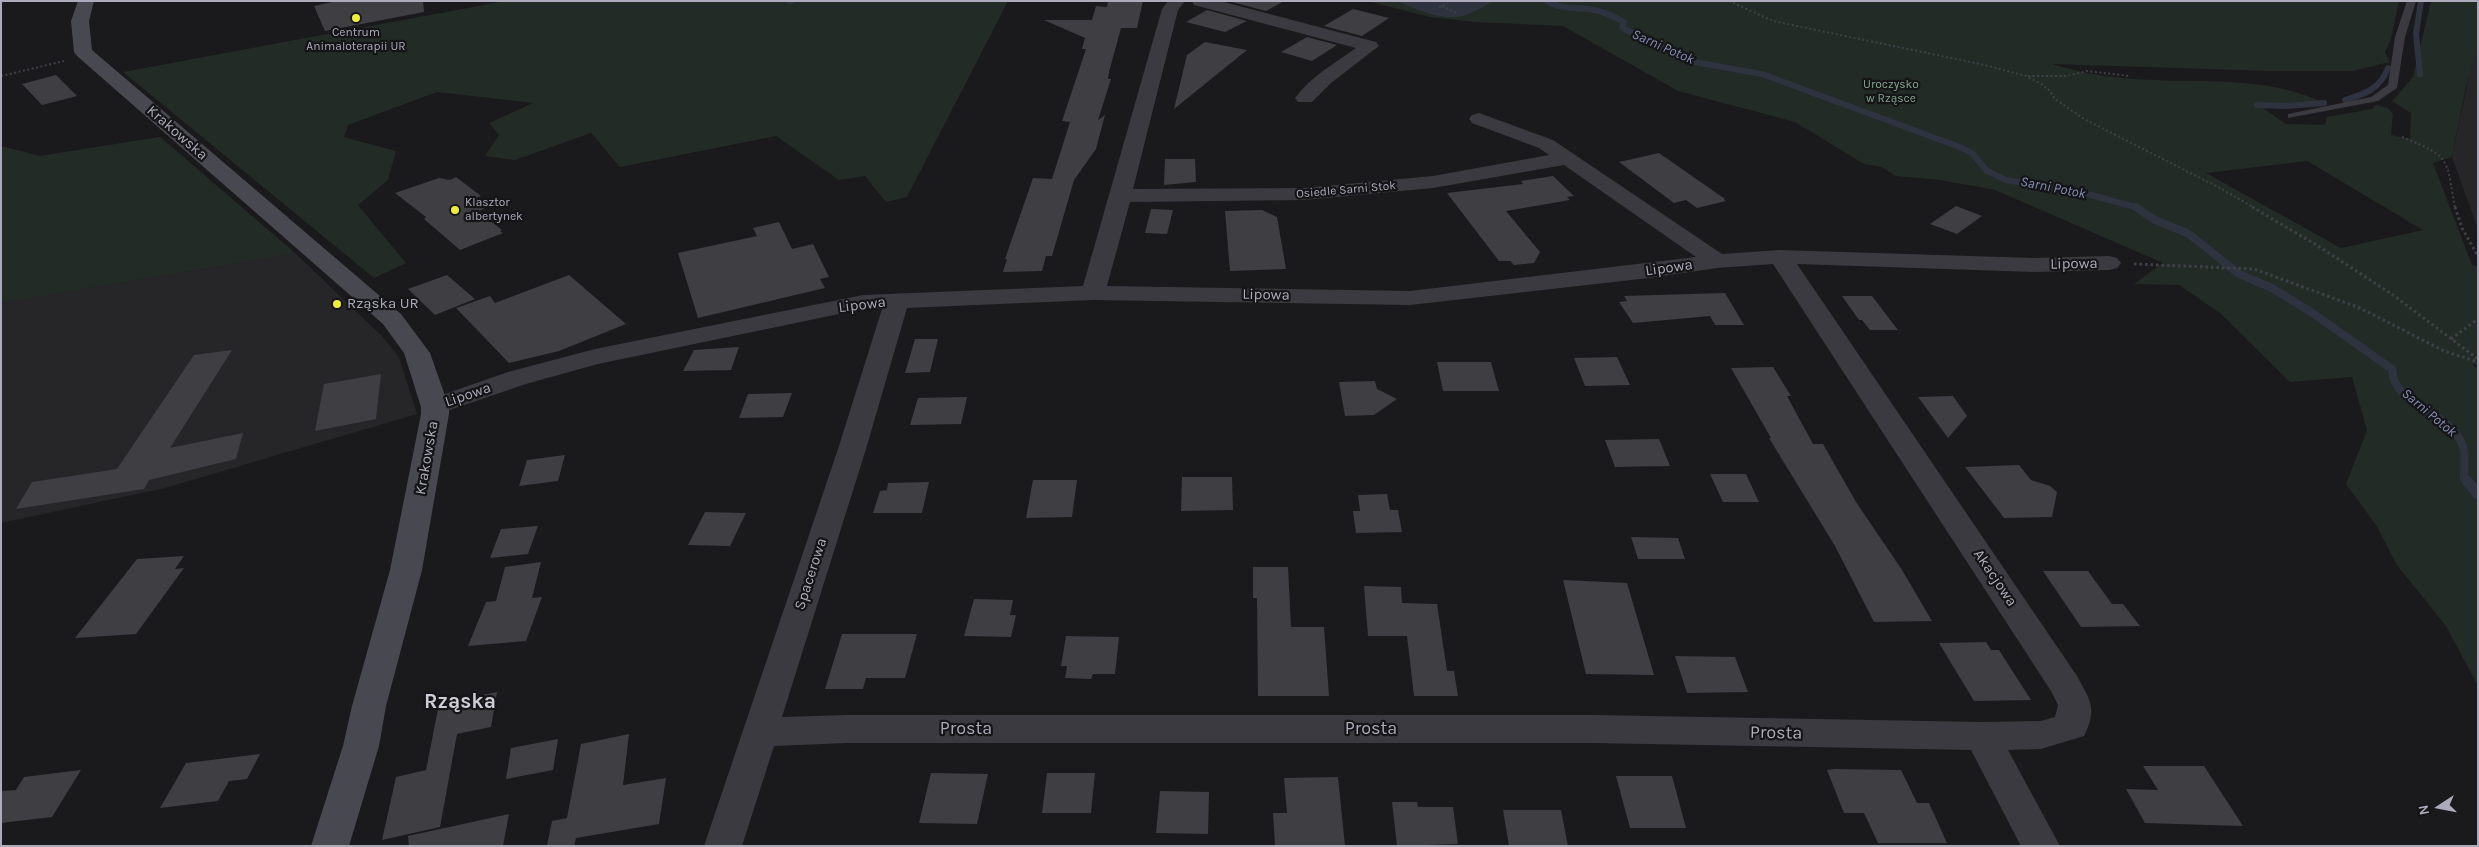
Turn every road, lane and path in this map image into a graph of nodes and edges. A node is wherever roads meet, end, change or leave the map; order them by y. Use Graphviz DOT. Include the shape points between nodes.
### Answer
graph roads {
  1 [pos="86,1"];
  2 [pos="1178,1"];
  3 [pos="1200,1"];
  4 [pos="1729,1"];
  5 [pos="2412,1"];
  6 [pos="1448,4"];
  7 [pos="1458,14"];
  8 [pos="88,56"];
  9 [pos="1,76"];
  10 [pos="2026,76"];
  11 [pos="2129,76"];
  12 [pos="1305,98"];
  13 [pos="2292,116"];
  14 [pos="1479,119"];
  15 [pos="2402,137"];
  16 [pos="1569,158"];
  17 [pos="1121,196"];
  18 [pos="2478,256"];
  19 [pos="1780,257"];
  20 [pos="1717,261"];
  21 [pos="2109,264"];
  22 [pos="1093,293"];
  23 [pos="897,301"];
  24 [pos="2478,319"];
  25 [pos="2451,339"];
  26 [pos="2478,360"];
  27 [pos="435,407"];
  28 [pos="759,732"];
  29 [pos="1982,736"];
  30 [pos="330,846"];
  31 [pos="723,846"];
  32 [pos="2041,846"];
  1 -- 8 [label="street" via="80,21 83,52"];
  2 -- 17 [label="street" via="1170,9"];
  3 -- 12 [label="street" via="1370,46 1324,79"];
  4 -- 10 [label="path" via="1773,21 1992,66"];
  5 -- 13 [label="lane" via="2400,37 2393,86 2374,99"];
  6 -- 7 [label="path" via="1440,6"];
  8 -- 9 [label="path"];
  8 -- 27 [label="street, Krakowska" via="392,319 417,353"];
  10 -- 11 [label="path" via="2067,76 2088,72"];
  10 -- 25 [label="path" via="2041,84 2055,99 2084,119 2264,212 2393,295"];
  14 -- 16 [label="street" via="1546,144"];
  15 -- 18 [label="path" via="2434,150 2447,163 2456,212"];
  16 -- 17 [label="street, Osiedle Sarni Stok" via="1433,182 1304,194"];
  16 -- 20 [label="street"];
  17 -- 22 [label="street"];
  19 -- 20 [label="street, Lipowa"];
  19 -- 21 [label="street, Lipowa" via="2034,265"];
  19 -- 29 [label="street, Akacjowa" via="2060,677 2075,705 2071,726 2041,735"];
  20 -- 22 [label="street, Lipowa" via="1410,298"];
  21 -- 26 [label="path" via="2254,269 2360,308 2444,351"];
  22 -- 23 [label="street, Lipowa"];
  23 -- 27 [label="street, Lipowa" via="863,302 604,355 517,378"];
  23 -- 28 [label="street, Spacerowa" via="852,450"];
  24 -- 25 [label="path"];
  25 -- 26 [label="path"];
  27 -- 30 [label="street, Krakowska" via="406,570 361,746"];
  28 -- 29 [label="street, Prosta" via="847,729 1594,729"];
  28 -- 31 [label="street, Spacerowa"];
  29 -- 32 [label="street"];
}
